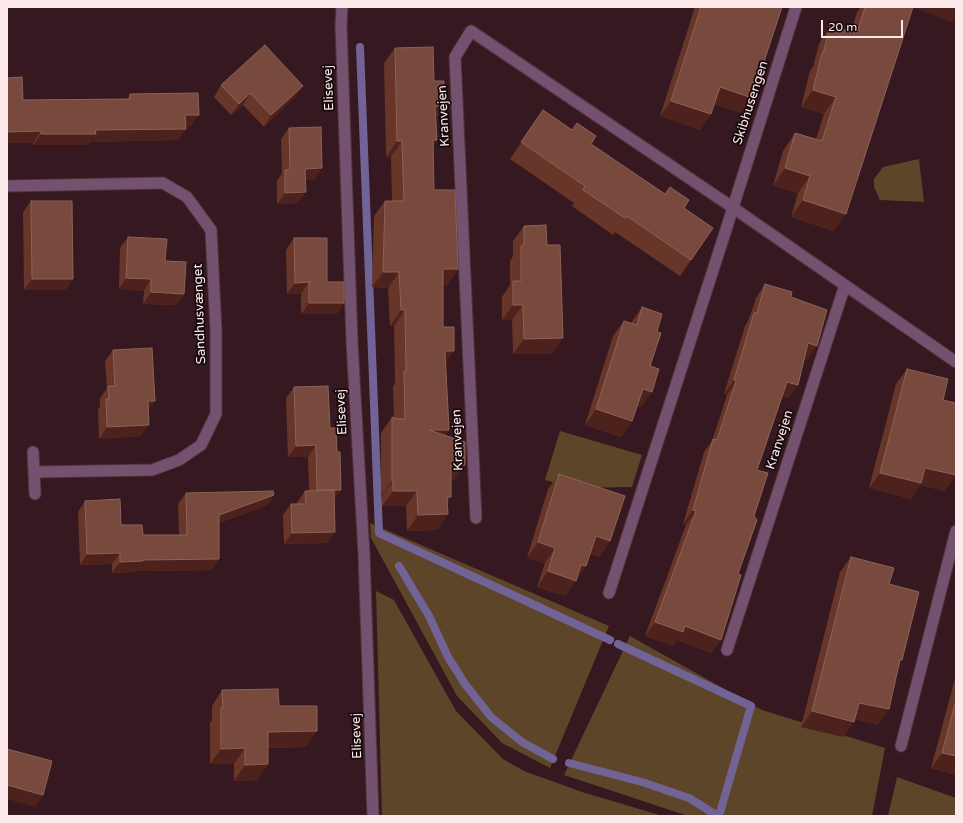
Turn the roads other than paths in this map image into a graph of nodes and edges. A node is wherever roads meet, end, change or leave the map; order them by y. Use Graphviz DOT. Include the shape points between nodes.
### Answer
graph roads {
  1 [pos="342,7"];
  2 [pos="796,7"];
  3 [pos="7,186"];
  4 [pos="732,207"];
  5 [pos="845,285"];
  6 [pos="956,362"];
  7 [pos="33,452"];
  8 [pos="34,472"];
  9 [pos="35,494"];
  10 [pos="476,518"];
  11 [pos="956,531"];
  12 [pos="609,593"];
  13 [pos="727,650"];
  14 [pos="901,746"];
  15 [pos="374,816"];
  1 -- 15 [label="street, Elisevej" via="352,342 364,554"];
  2 -- 4 [label="street, Skibhusengen"];
  3 -- 8 [label="street, Sandhusvænget" via="163,183 187,197 211,230 216,330 216,414 201,445 179,460 152,470"];
  4 -- 5 [label="street, Kranvejen"];
  4 -- 10 [label="street, Kranvejen" via="471,31 455,57"];
  4 -- 12 [label="street"];
  5 -- 6 [label="street, Kranvejen"];
  5 -- 13 [label="street, Kranvejen"];
  7 -- 8 [label="street"];
  8 -- 9 [label="street"];
  11 -- 14 [label="street"];
}
